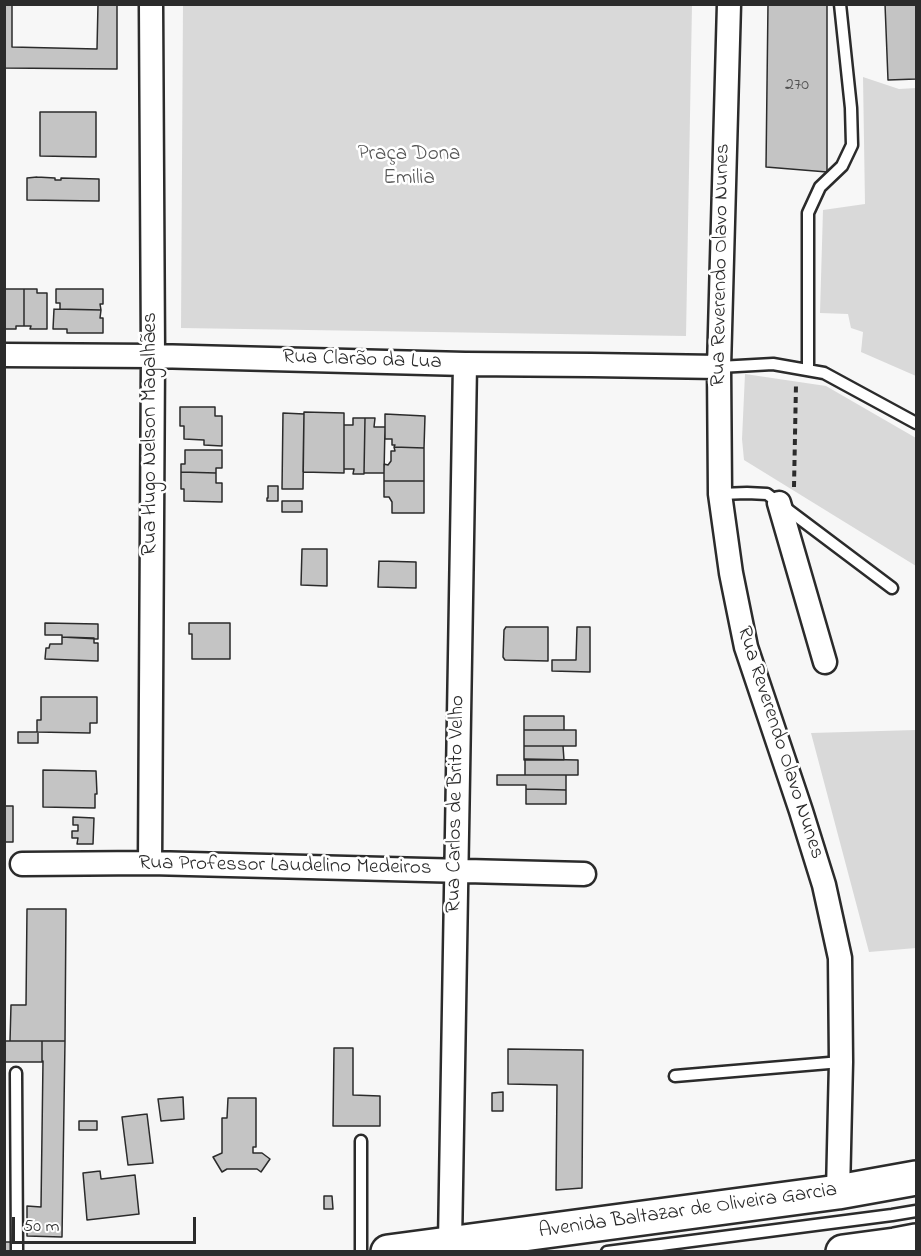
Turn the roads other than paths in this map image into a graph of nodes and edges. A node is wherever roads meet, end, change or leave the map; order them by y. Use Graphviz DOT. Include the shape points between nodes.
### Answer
graph roads {
  1 [pos="151,4"];
  2 [pos="729,4"];
  3 [pos="840,4"];
  4 [pos="4,356"];
  5 [pos="153,356"];
  6 [pos="465,364"];
  7 [pos="718,367"];
  8 [pos="808,370"];
  9 [pos="916,423"];
  10 [pos="720,494"];
  11 [pos="786,509"];
  12 [pos="892,588"];
  13 [pos="825,662"];
  14 [pos="150,863"];
  15 [pos="22,864"];
  16 [pos="456,871"];
  17 [pos="584,874"];
  18 [pos="842,1062"];
  19 [pos="16,1073"];
  20 [pos="675,1076"];
  21 [pos="361,1141"];
  22 [pos="916,1178"];
  23 [pos="838,1192"];
  24 [pos="916,1210"];
  25 [pos="916,1241"];
  26 [pos="450,1243"];
  27 [pos="17,1251"];
  28 [pos="361,1251"];
  29 [pos="388,1251"];
  30 [pos="607,1251"];
  31 [pos="843,1251"];
  1 -- 5 [label="street, Rua Hugo Nelson Magalhães"];
  2 -- 7 [label="street, Rua Reverendo Olavo Nunes"];
  3 -- 8 [label="lane" via="852,145 842,166 820,188 808,213"];
  4 -- 5 [label="street, Rua Clarão da Lua"];
  5 -- 6 [label="street, Rua Clarão da Lua"];
  5 -- 14 [label="street, Rua Hugo Nelson Magalhães"];
  6 -- 7 [label="street, Rua Clarão da Lua"];
  6 -- 16 [label="street, Rua Carlos de Brito Velho"];
  7 -- 8 [label="lane" via="773,364"];
  7 -- 10 [label="street, Rua Reverendo Olavo Nunes"];
  8 -- 9 [label="lane" via="824,373"];
  10 -- 11 [label="lane" via="767,494"];
  10 -- 18 [label="street, Rua Reverendo Olavo Nunes" via="746,647 824,885 840,958"];
  11 -- 12 [label="lane"];
  11 -- 13 [label="street"];
  14 -- 15 [label="street, Rua Professor Laudelino Medeiros"];
  14 -- 16 [label="street, Rua Professor Laudelino Medeiros"];
  16 -- 17 [label="street, Rua Professor Laudelino Medeiros"];
  16 -- 26 [label="street, Rua Carlos de Brito Velho"];
  18 -- 20 [label="lane"];
  18 -- 23 [label="street, Rua Reverendo Olavo Nunes"];
  19 -- 27 [label="lane"];
  21 -- 28 [label="lane"];
  22 -- 23 [label="main road, Avenida Baltazar de Oliveira Garcia"];
  23 -- 26 [label="main road, Avenida Baltazar de Oliveira Garcia"];
  24 -- 30 [label="lane"];
  25 -- 31 [label="main road"];
  26 -- 29 [label="main road, Avenida Baltazar de Oliveira Garcia"];
}
